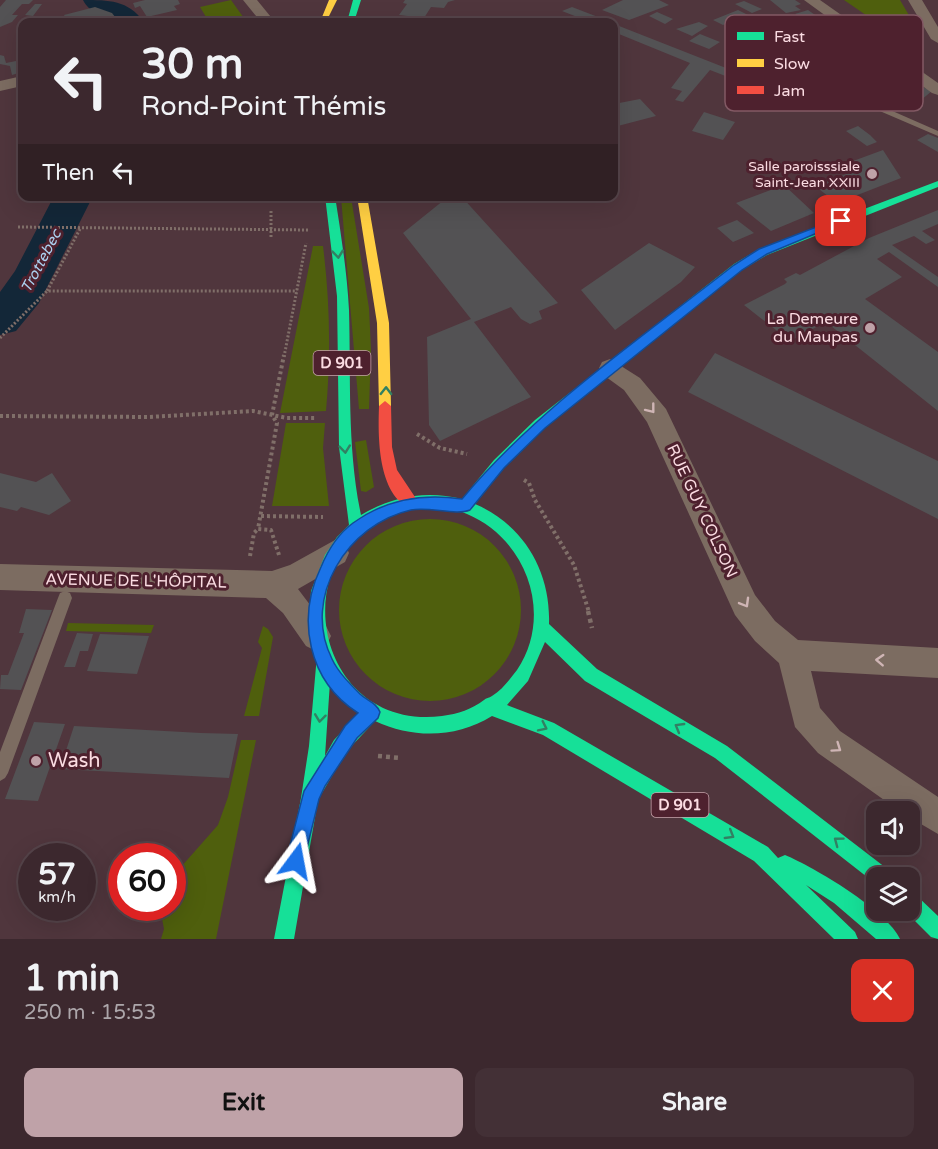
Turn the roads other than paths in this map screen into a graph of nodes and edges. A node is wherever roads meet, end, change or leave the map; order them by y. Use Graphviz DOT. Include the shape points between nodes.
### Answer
graph roads {
  1 [pos="250,0"];
  2 [pos="333,0"];
  3 [pos="357,0"];
  4 [pos="811,0"];
  5 [pos="915,0"];
  6 [pos="832,15"];
  7 [pos="265,18"];
  8 [pos="326,18"];
  9 [pos="351,18"];
  10 [pos="938,39"];
  11 [pos="923,79"];
  12 [pos="18,82"];
  13 [pos="0,86"];
  14 [pos="938,90"];
  15 [pos="885,111"];
  16 [pos="938,134"];
  17 [pos="938,183"];
  18 [pos="331,201"];
  19 [pos="364,201"];
  20 [pos="610,368"];
  21 [pos="412,503"];
  22 [pos="465,506"];
  23 [pos="357,528"];
  24 [pos="334,553"];
  25 [pos="0,577"];
  26 [pos="272,585"];
  27 [pos="65,598"];
  28 [pos="542,628"];
  29 [pos="320,647"];
  30 [pos="792,655"];
  31 [pos="938,663"];
  32 [pos="489,706"];
  33 [pos="372,712"];
  34 [pos="0,773"];
  35 [pos="310,797"];
  36 [pos="938,817"];
  37 [pos="761,854"];
  38 [pos="869,867"];
  39 [pos="920,913"];
  40 [pos="938,930"];
  41 [pos="284,939"];
  42 [pos="848,939"];
  43 [pos="890,939"];
  1 -- 7 [label="street"];
  2 -- 8 [label="main road"];
  3 -- 9 [label="main road"];
  4 -- 6 [label="street"];
  5 -- 10 [label="street"];
  11 -- 14 [label="street"];
  12 -- 13 [label="street"];
  15 -- 16 [label="lane"];
  17 -- 20 [label="main road" via="763,252"];
  18 -- 23 [label="main road, D 901, one-way" via="343,305 342,417 351,507"];
  21 -- 19 [label="main road, D 901, one-way" via="397,489 389,474 383,323"];
  20 -- 22 [label="main road" via="540,424 499,464"];
  20 -- 30 [label="street, RUE GUY COLSON, one-way" via="632,384 657,416 745,604 765,631"];
  21 -- 22 [label="main road"];
  21 -- 23 [label="main road" via="384,512"];
  22 -- 28 [label="main road" via="492,518 516,538 533,564 542,595"];
  23 -- 24 [label="main road"];
  24 -- 26 [label="street, AVENUE DE L'HÔPITAL" via="298,576"];
  24 -- 29 [label="main road" via="318,589 314,612"];
  25 -- 26 [label="street, AVENUE DE L'HÔPITAL"];
  26 -- 29 [label="street" via="293,603"];
  27 -- 34 [label="lane"];
  28 -- 32 [label="main road" via="532,658 514,685"];
  38 -- 28 [label="main road, one-way" via="721,752 591,675"];
  29 -- 33 [label="main road" via="343,689"];
  29 -- 35 [label="main road, one-way" via="321,703"];
  31 -- 30 [label="street, one-way"];
  30 -- 36 [label="street, one-way" via="806,716 829,742"];
  32 -- 33 [label="main road" via="443,723 395,721"];
  32 -- 37 [label="main road, D 901, one-way" via="548,729"];
  33 -- 35 [label="main road" via="328,763"];
  35 -- 41 [label="main road"];
  37 -- 42 [label="main road, D 901"];
  37 -- 43 [label="main road, D 901" via="806,872 841,894"];
  39 -- 40 [label="main road"];
}
